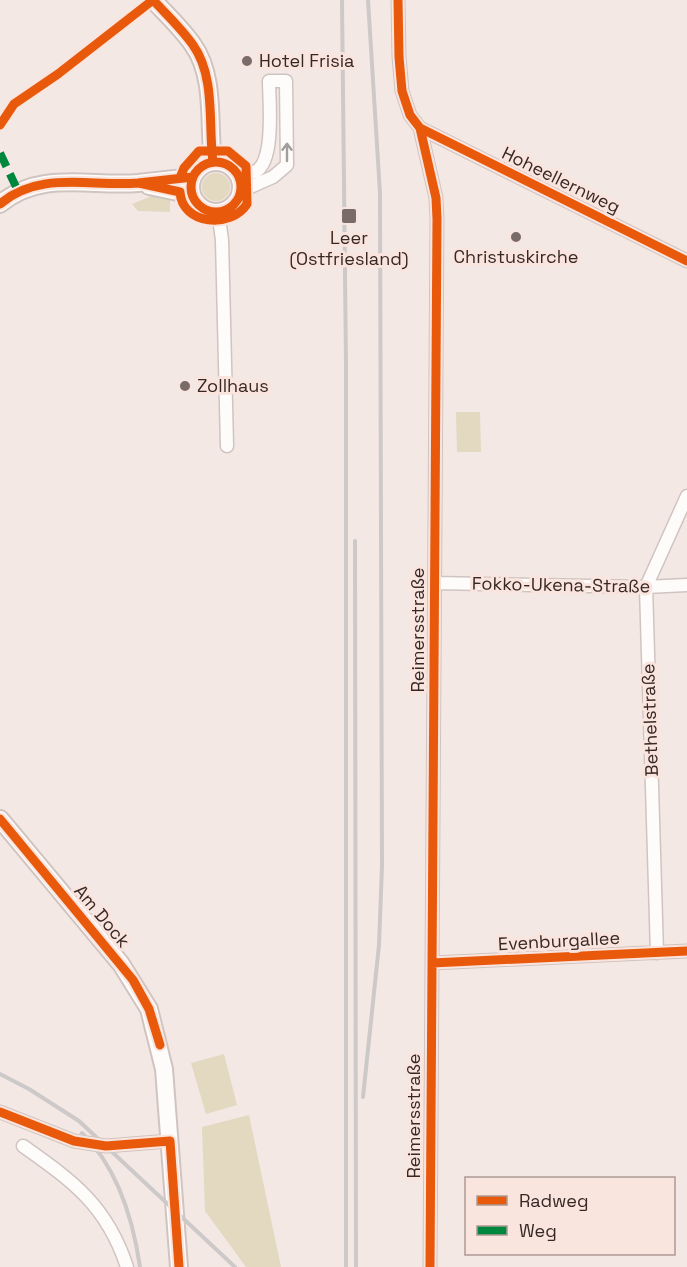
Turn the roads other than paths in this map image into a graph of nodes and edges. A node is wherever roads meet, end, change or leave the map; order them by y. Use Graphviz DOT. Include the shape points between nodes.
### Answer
graph roads {
  1 [pos="153,0"];
  2 [pos="398,0"];
  3 [pos="420,128"];
  4 [pos="213,162"];
  5 [pos="248,173"];
  6 [pos="193,177"];
  7 [pos="139,183"];
  8 [pos="248,188"];
  9 [pos="192,195"];
  10 [pos="0,204"];
  11 [pos="218,211"];
  12 [pos="687,261"];
  13 [pos="226,446"];
  14 [pos="687,496"];
  15 [pos="434,583"];
  16 [pos="687,585"];
  17 [pos="646,587"];
  18 [pos="0,820"];
  19 [pos="687,951"];
  20 [pos="657,953"];
  21 [pos="432,963"];
  22 [pos="0,1112"];
  23 [pos="170,1141"];
  24 [pos="23,1146"];
  25 [pos="127,1267"];
  26 [pos="179,1267"];
  27 [pos="430,1267"];
  1 -- 4 [label="main road" via="194,45 200,57 207,88"];
  2 -- 3 [label="street, Reimersstraße" via="402,90 410,115"];
  3 -- 12 [label="street, Hoheellernweg"];
  3 -- 15 [label="street, Reimersstraße" via="437,219"];
  4 -- 6 [label="main road"];
  4 -- 11 [label="main road" via="231,167 240,186 235,202"];
  8 -- 5 [label="street, one-way" via="273,177 287,165 286,81 269,81 268,158 260,169"];
  6 -- 7 [label="main road"];
  6 -- 9 [label="main road"];
  7 -- 9 [label="main road"];
  7 -- 10 [label="main road" via="54,182 18,191"];
  9 -- 11 [label="main road" via="204,209"];
  11 -- 13 [label="street" via="223,252"];
  14 -- 17 [label="street, Bethelstraße"];
  15 -- 17 [label="street, Fokko-Ukena-Straße"];
  15 -- 21 [label="street, Reimersstraße"];
  16 -- 17 [label="street, Fokko-Ukena-Straße"];
  17 -- 20 [label="street, Bethelstraße"];
  18 -- 23 [label="main road, Am Dock" via="121,964 149,1009 164,1069"];
  19 -- 20 [label="street, Evenburgallee"];
  20 -- 21 [label="street, Evenburgallee"];
  21 -- 27 [label="street, Reimersstraße"];
  22 -- 23 [label="street" via="74,1141 106,1146"];
  23 -- 26 [label="main road, Am Dock"];
  24 -- 25 [label="street" via="83,1192 117,1237"];
}
